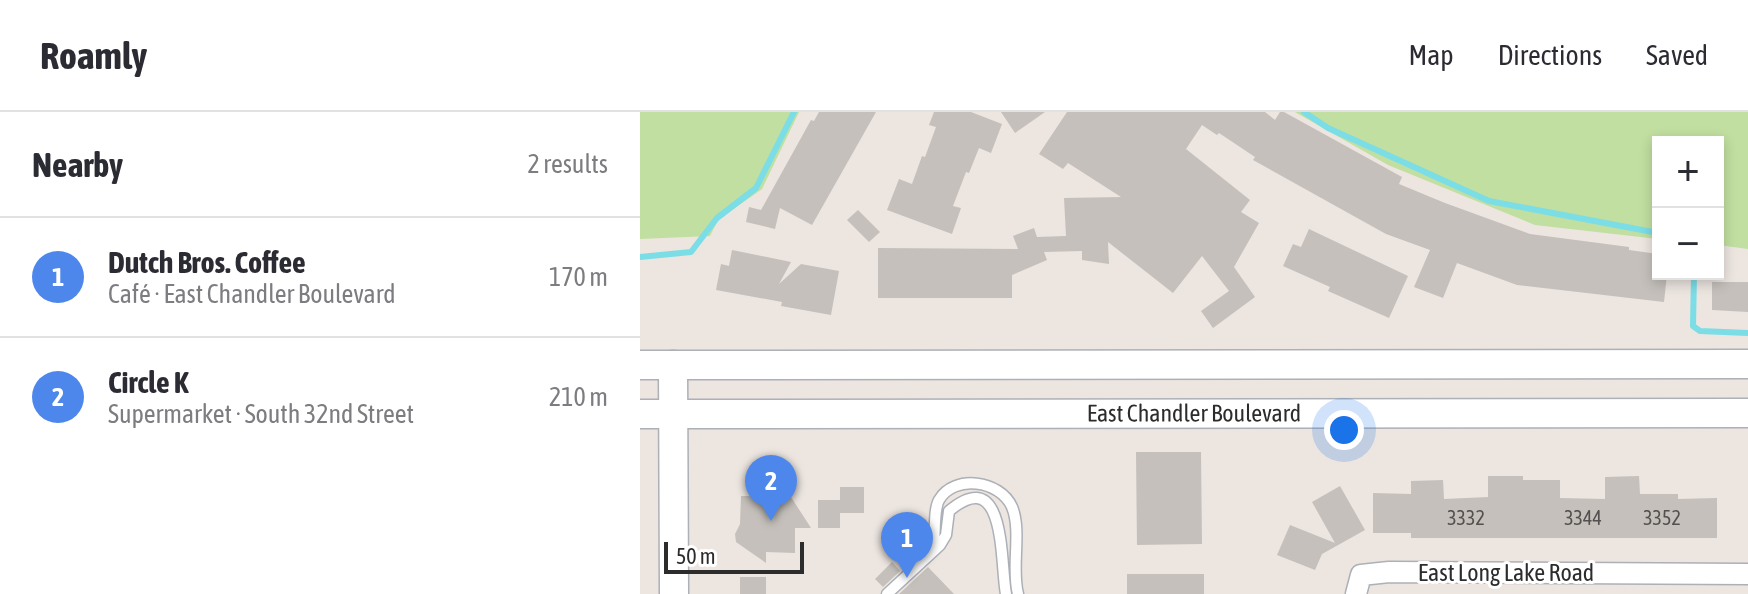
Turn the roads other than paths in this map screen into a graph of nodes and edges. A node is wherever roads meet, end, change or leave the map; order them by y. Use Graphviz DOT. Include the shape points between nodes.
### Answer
graph roads {
  1 [pos="1748,364"];
  2 [pos="640,365"];
  3 [pos="673,365"];
  4 [pos="1748,413"];
  5 [pos="640,414"];
  6 [pos="674,414"];
  7 [pos="933,550"];
  8 [pos="1748,574"];
  9 [pos="1358,585"];
  10 [pos="674,594"];
  11 [pos="887,594"];
  12 [pos="1006,594"];
  13 [pos="1018,594"];
  1 -- 3 [label="main road, East Chandler Boulevard"];
  2 -- 3 [label="main road, East Chandler Boulevard"];
  3 -- 6 [label="main road"];
  4 -- 6 [label="main road, East Chandler Boulevard"];
  5 -- 6 [label="main road, East Chandler Boulevard"];
  6 -- 10 [label="main road"];
  7 -- 11 [label="lane"];
  7 -- 12 [label="lane" via="946,535 949,511 970,498 982,500 998,520"];
  7 -- 13 [label="lane" via="938,501 962,485 991,486 1011,506"];
  8 -- 9 [label="street, East Long Lake Road" via="1389,572"];
}
